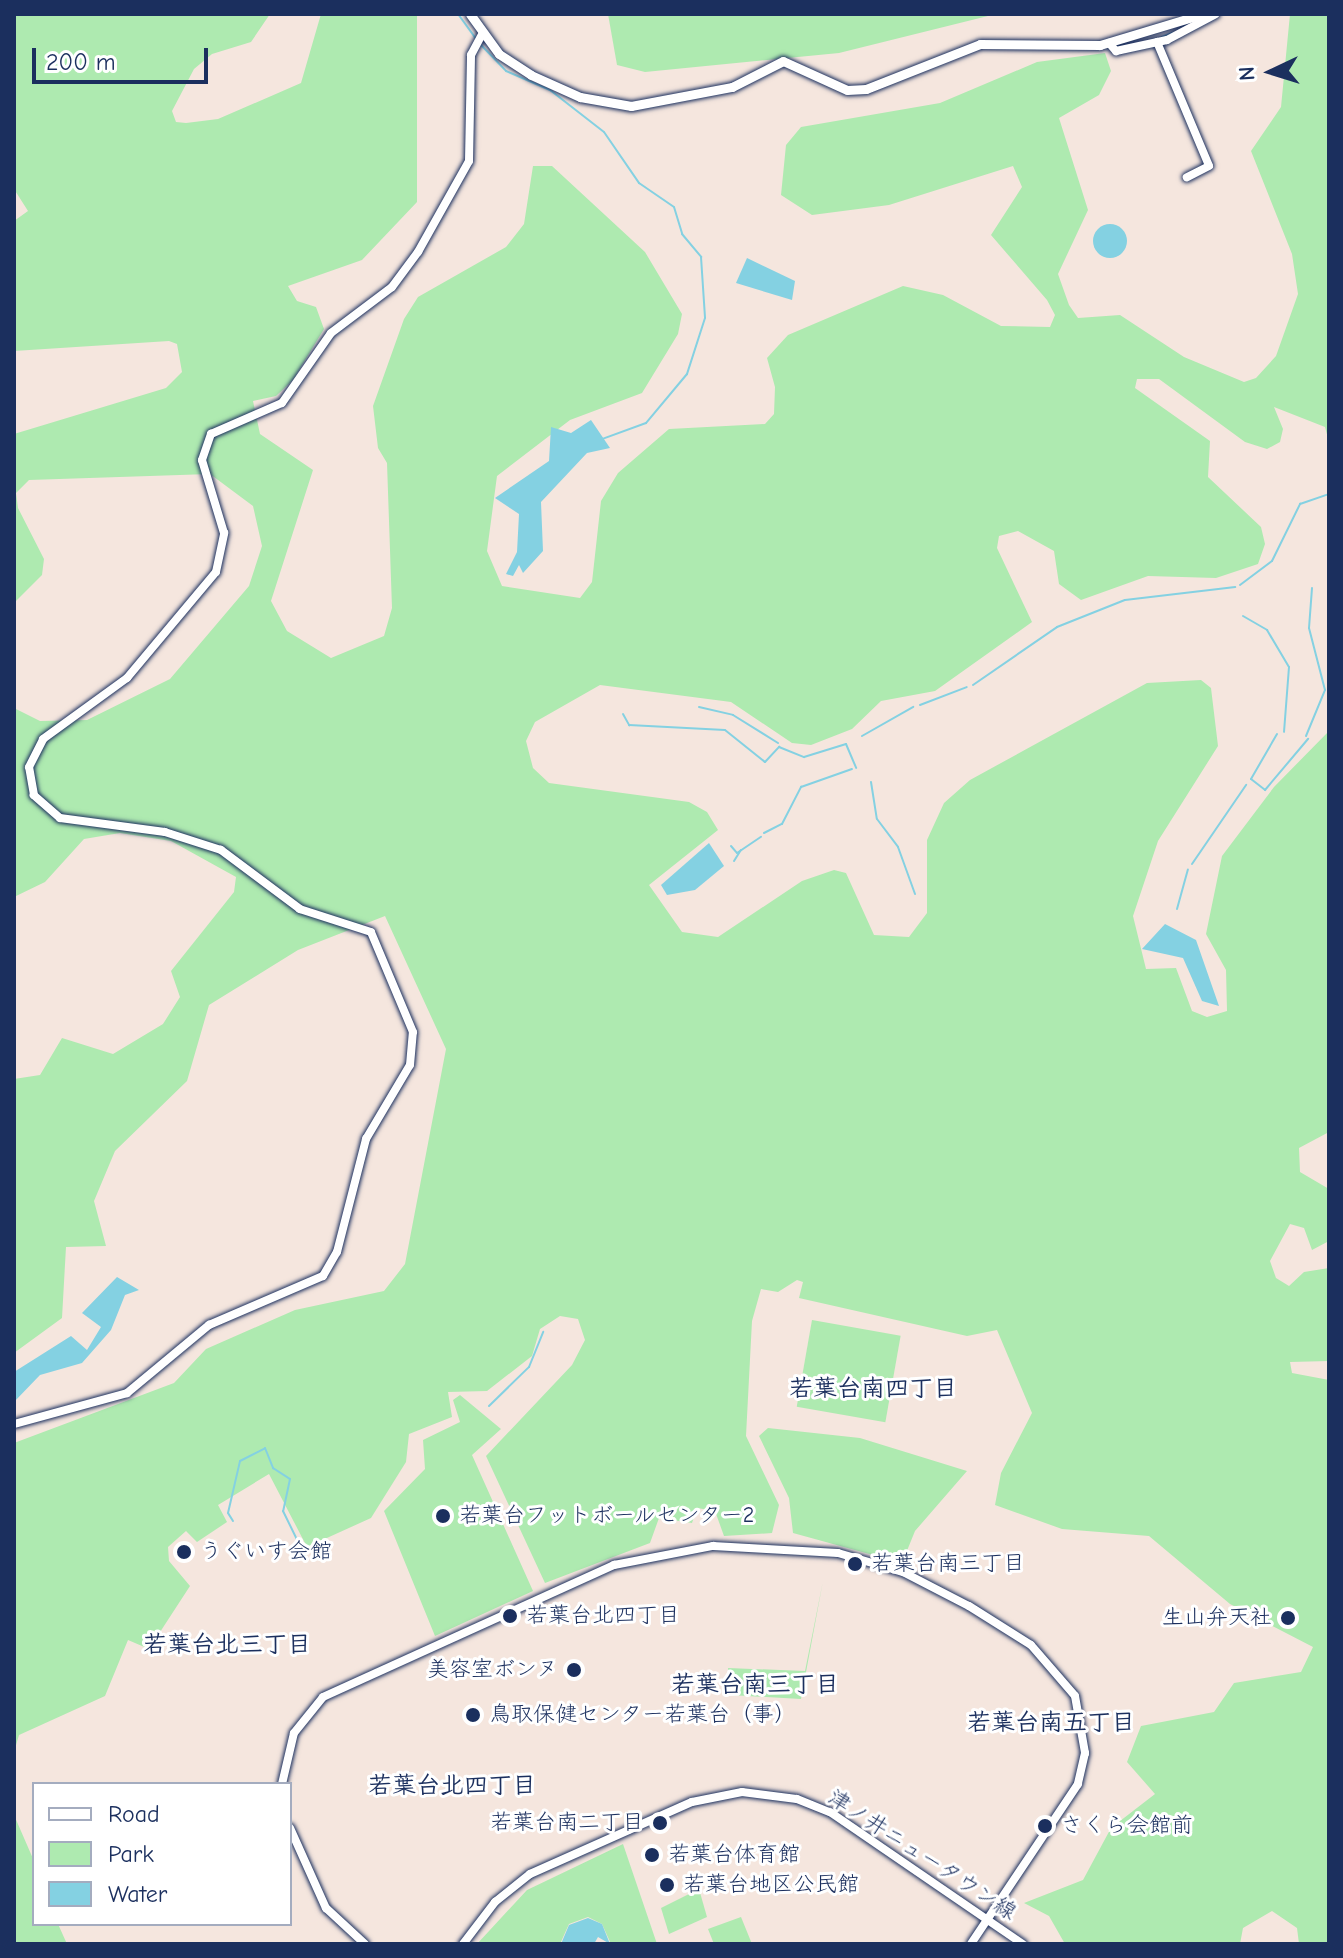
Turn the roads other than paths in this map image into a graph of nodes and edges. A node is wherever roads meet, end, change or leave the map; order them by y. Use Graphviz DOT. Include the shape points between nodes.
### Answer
graph roads {
  1 [pos="470,14"];
  2 [pos="1203,14"];
  3 [pos="1216,14"];
  4 [pos="482,34"];
  5 [pos="1157,42"];
  6 [pos="1109,43"];
  7 [pos="1187,177"];
  8 [pos="14,1424"];
  9 [pos="282,1782"];
  10 [pos="292,1832"];
  11 [pos="987,1919"];
  12 [pos="365,1944"];
  13 [pos="463,1944"];
  14 [pos="971,1944"];
  15 [pos="1023,1944"];
  1 -- 4 [label="main road"];
  2 -- 6 [label="main road"];
  3 -- 5 [label="street"];
  4 -- 6 [label="main road" via="510,63 556,88 631,106 732,87 783,61 856,90 980,44"];
  4 -- 8 [label="street" via="471,55 469,161 418,252 392,287 331,333 282,403 211,434 202,460 224,533 216,572 127,678 43,739 29,767 34,795 60,818 165,832 221,850 300,909 371,932 413,1032 410,1065 366,1139 337,1252 323,1276 209,1325 127,1393"];
  5 -- 6 [label="street" via="1116,51"];
  5 -- 7 [label="street" via="1209,166"];
  9 -- 11 [label="street" via="294,1733 323,1697 614,1565 713,1546 838,1553 903,1572 969,1606 1031,1645 1075,1696 1085,1753 1078,1784"];
  10 -- 12 [label="street" via="326,1908"];
  11 -- 13 [label="street, 津ノ井ニュータウン線" via="830,1812 797,1799 742,1792 692,1802 530,1874 495,1902"];
  11 -- 14 [label="street"];
  11 -- 15 [label="street, 津ノ井ニュータウン線"];
}
